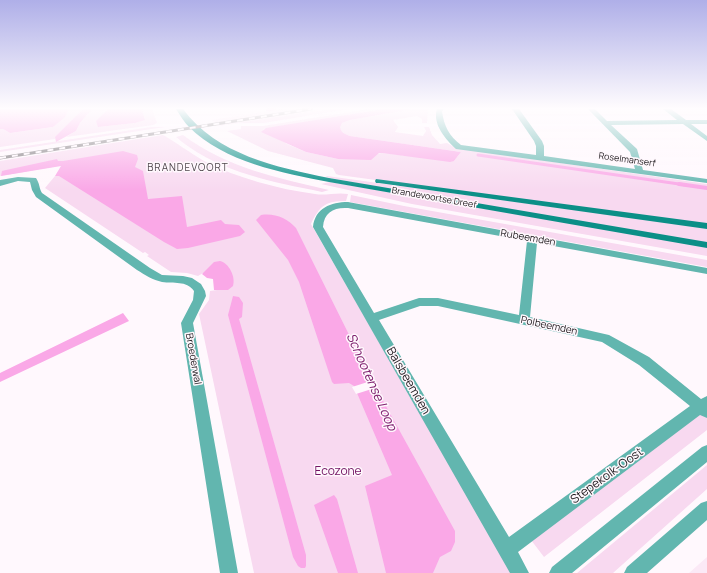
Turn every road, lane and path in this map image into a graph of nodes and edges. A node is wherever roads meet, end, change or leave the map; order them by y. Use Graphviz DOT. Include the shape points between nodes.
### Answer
graph roads {
  1 [pos="206,136"];
  2 [pos="217,136"];
  3 [pos="448,136"];
  4 [pos="534,136"];
  5 [pos="618,136"];
  6 [pos="540,158"];
  7 [pos="640,172"];
  8 [pos="707,181"];
  9 [pos="0,183"];
  10 [pos="348,205"];
  11 [pos="707,226"];
  12 [pos="532,239"];
  13 [pos="707,245"];
  14 [pos="707,271"];
  15 [pos="372,318"];
  16 [pos="524,321"];
  17 [pos="705,407"];
  18 [pos="707,452"];
  19 [pos="707,509"];
  20 [pos="506,550"];
  21 [pos="229,573"];
  22 [pos="520,573"];
  23 [pos="558,573"];
  24 [pos="633,573"];
  1 -- 13 [label="main road, Brandevoortse Dreef" via="217,144 253,160 293,172"];
  2 -- 11 [label="main road, Brandevoortse Dreef" via="260,156 299,168 340,176"];
  3 -- 6 [label="street, Roselmanserf" via="459,147"];
  4 -- 6 [label="street" via="540,146"];
  5 -- 7 [label="street" via="634,151"];
  6 -- 7 [label="street, Roselmanserf"];
  7 -- 8 [label="street, Roselmanserf"];
  9 -- 21 [label="street, Broederwal" via="18,178 33,180 39,194 133,262 157,277 190,281 198,287 199,300 187,323"];
  10 -- 12 [label="street, Rubeemden"];
  10 -- 15 [label="street, Balsbeemden" via="337,204 327,208 318,222 318,227"];
  12 -- 14 [label="street, Rubeemden"];
  12 -- 16 [label="street"];
  15 -- 16 [label="street, Polbeemden" via="419,302 438,302"];
  15 -- 20 [label="street, Balsbeemden"];
  16 -- 17 [label="street, Polbeemden" via="605,338 644,361"];
  17 -- 20 [label="street, Stepekolk-Oost"];
  18 -- 23 [label="street"];
  19 -- 24 [label="street"];
  20 -- 22 [label="street, Balsbeemden"];
}
